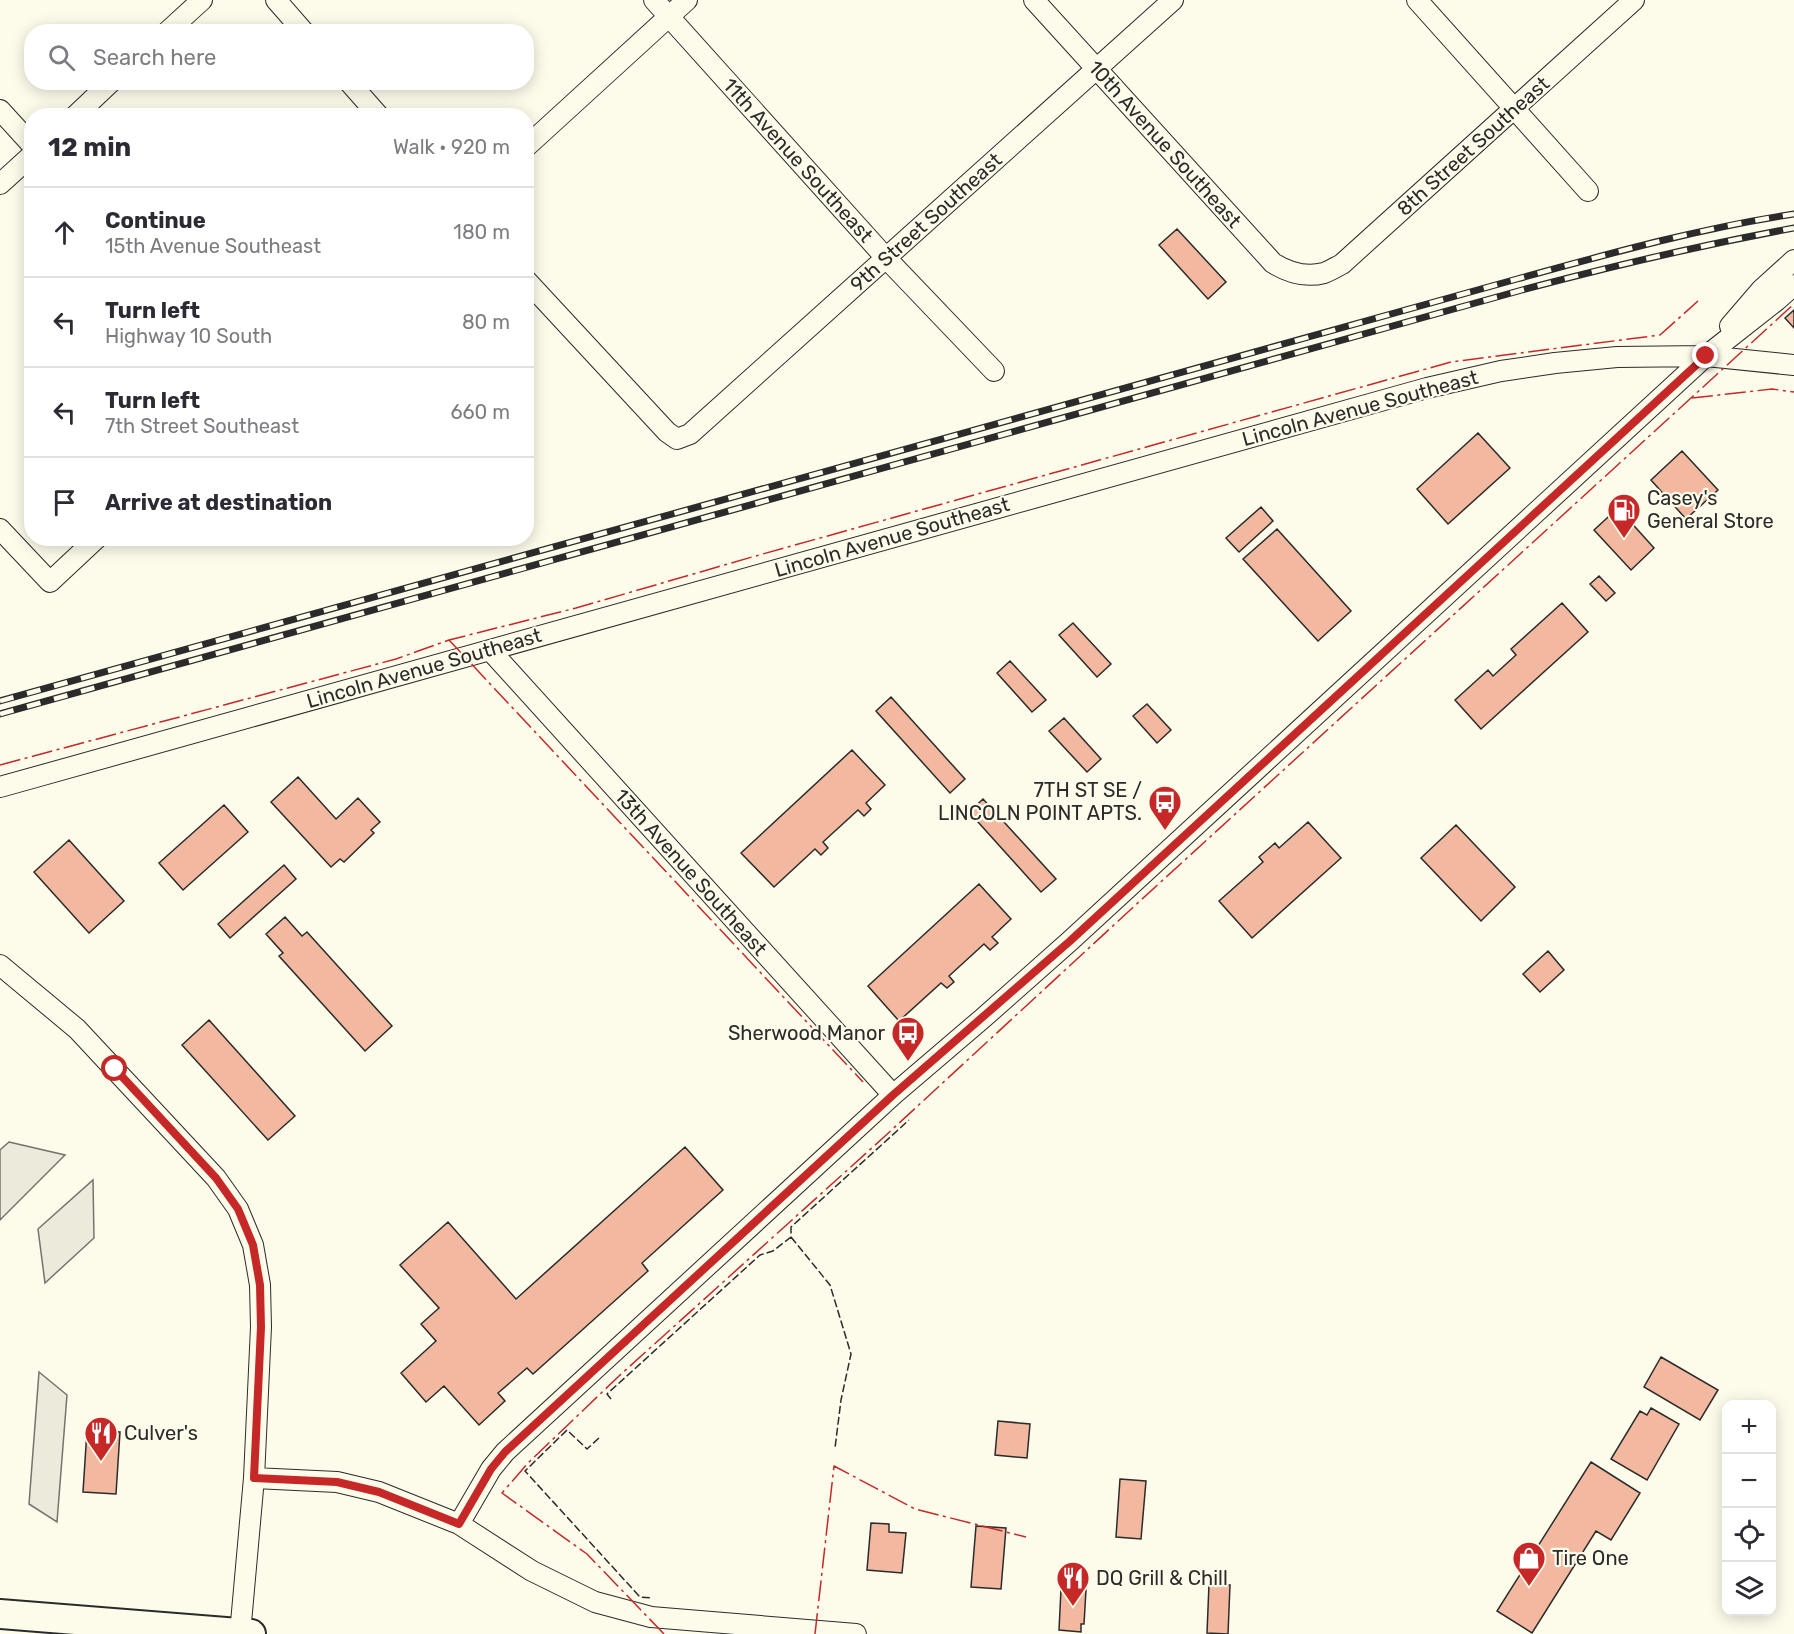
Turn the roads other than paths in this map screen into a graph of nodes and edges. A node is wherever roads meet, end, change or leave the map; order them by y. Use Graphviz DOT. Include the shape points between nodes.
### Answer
graph roads {
  1 [pos="202,0"];
  2 [pos="276,0"];
  3 [pos="654,0"];
  4 [pos="687,0"];
  5 [pos="1034,0"];
  6 [pos="1173,0"];
  7 [pos="1417,0"];
  8 [pos="1634,0"];
  9 [pos="669,17"];
  10 [pos="176,24"];
  11 [pos="297,24"];
  12 [pos="1096,68"];
  13 [pos="103,90"];
  14 [pos="356,90"];
  15 [pos="83,108"];
  16 [pos="372,108"];
  17 [pos="1514,109"];
  18 [pos="0,110"];
  19 [pos="24,136"];
  20 [pos="534,140"];
  21 [pos="24,162"];
  22 [pos="0,184"];
  23 [pos="1588,191"];
  24 [pos="886,258"];
  25 [pos="1794,260"];
  26 [pos="1304,274"];
  27 [pos="1794,285"];
  28 [pos="534,289"];
  29 [pos="1706,356"];
  30 [pos="1794,365"];
  31 [pos="994,371"];
  32 [pos="0,530"];
  33 [pos="88,546"];
  34 [pos="490,650"];
  35 [pos="0,786"];
  36 [pos="0,965"];
  37 [pos="893,1095"];
  38 [pos="254,1478"];
  39 [pos="459,1524"];
  40 [pos="0,1614"];
  41 [pos="244,1634"];
  42 [pos="856,1634"];
  1 -- 10 [label="street"];
  2 -- 11 [label="street"];
  3 -- 9 [label="street, 11th Avenue Southeast"];
  4 -- 9 [label="street"];
  5 -- 12 [label="street, 10th Avenue Southeast"];
  6 -- 12 [label="street, 9th Street Southeast"];
  7 -- 17 [label="street"];
  8 -- 17 [label="street, 8th Street Southeast"];
  9 -- 20 [label="street"];
  9 -- 24 [label="street, 11th Avenue Southeast"];
  12 -- 24 [label="street, 9th Street Southeast"];
  12 -- 26 [label="street, 10th Avenue Southeast" via="1273,263 1288,272"];
  13 -- 15 [label="street"];
  14 -- 16 [label="street"];
  17 -- 23 [label="street"];
  17 -- 26 [label="street, 8th Street Southeast" via="1342,264 1324,273"];
  18 -- 19 [label="street"];
  21 -- 22 [label="street"];
  24 -- 28 [label="street, 9th Street Southeast" via="690,434 678,439 667,432"];
  24 -- 31 [label="street, 11th Avenue Southeast"];
  25 -- 29 [label="street" via="1761,290"];
  27 -- 29 [label="street"];
  29 -- 30 [label="street, Lincoln Avenue Southeast"];
  29 -- 34 [label="street, Lincoln Avenue Southeast" via="1617,357 1556,363 1427,388"];
  29 -- 37 [label="street" via="1070,941"];
  32 -- 33 [label="street" via="50,582"];
  34 -- 35 [label="street, Lincoln Avenue Southeast"];
  34 -- 37 [label="street, 13th Avenue Southeast"];
  36 -- 38 [label="street" via="77,1029 216,1178 238,1209 253,1245 260,1285"];
  37 -- 39 [label="street" via="505,1452"];
  38 -- 39 [label="street" via="337,1482 379,1492"];
  38 -- 41 [label="street"];
  39 -- 42 [label="street" via="532,1571 595,1602 651,1617"];
  40 -- 41 [label="highway"];
}
